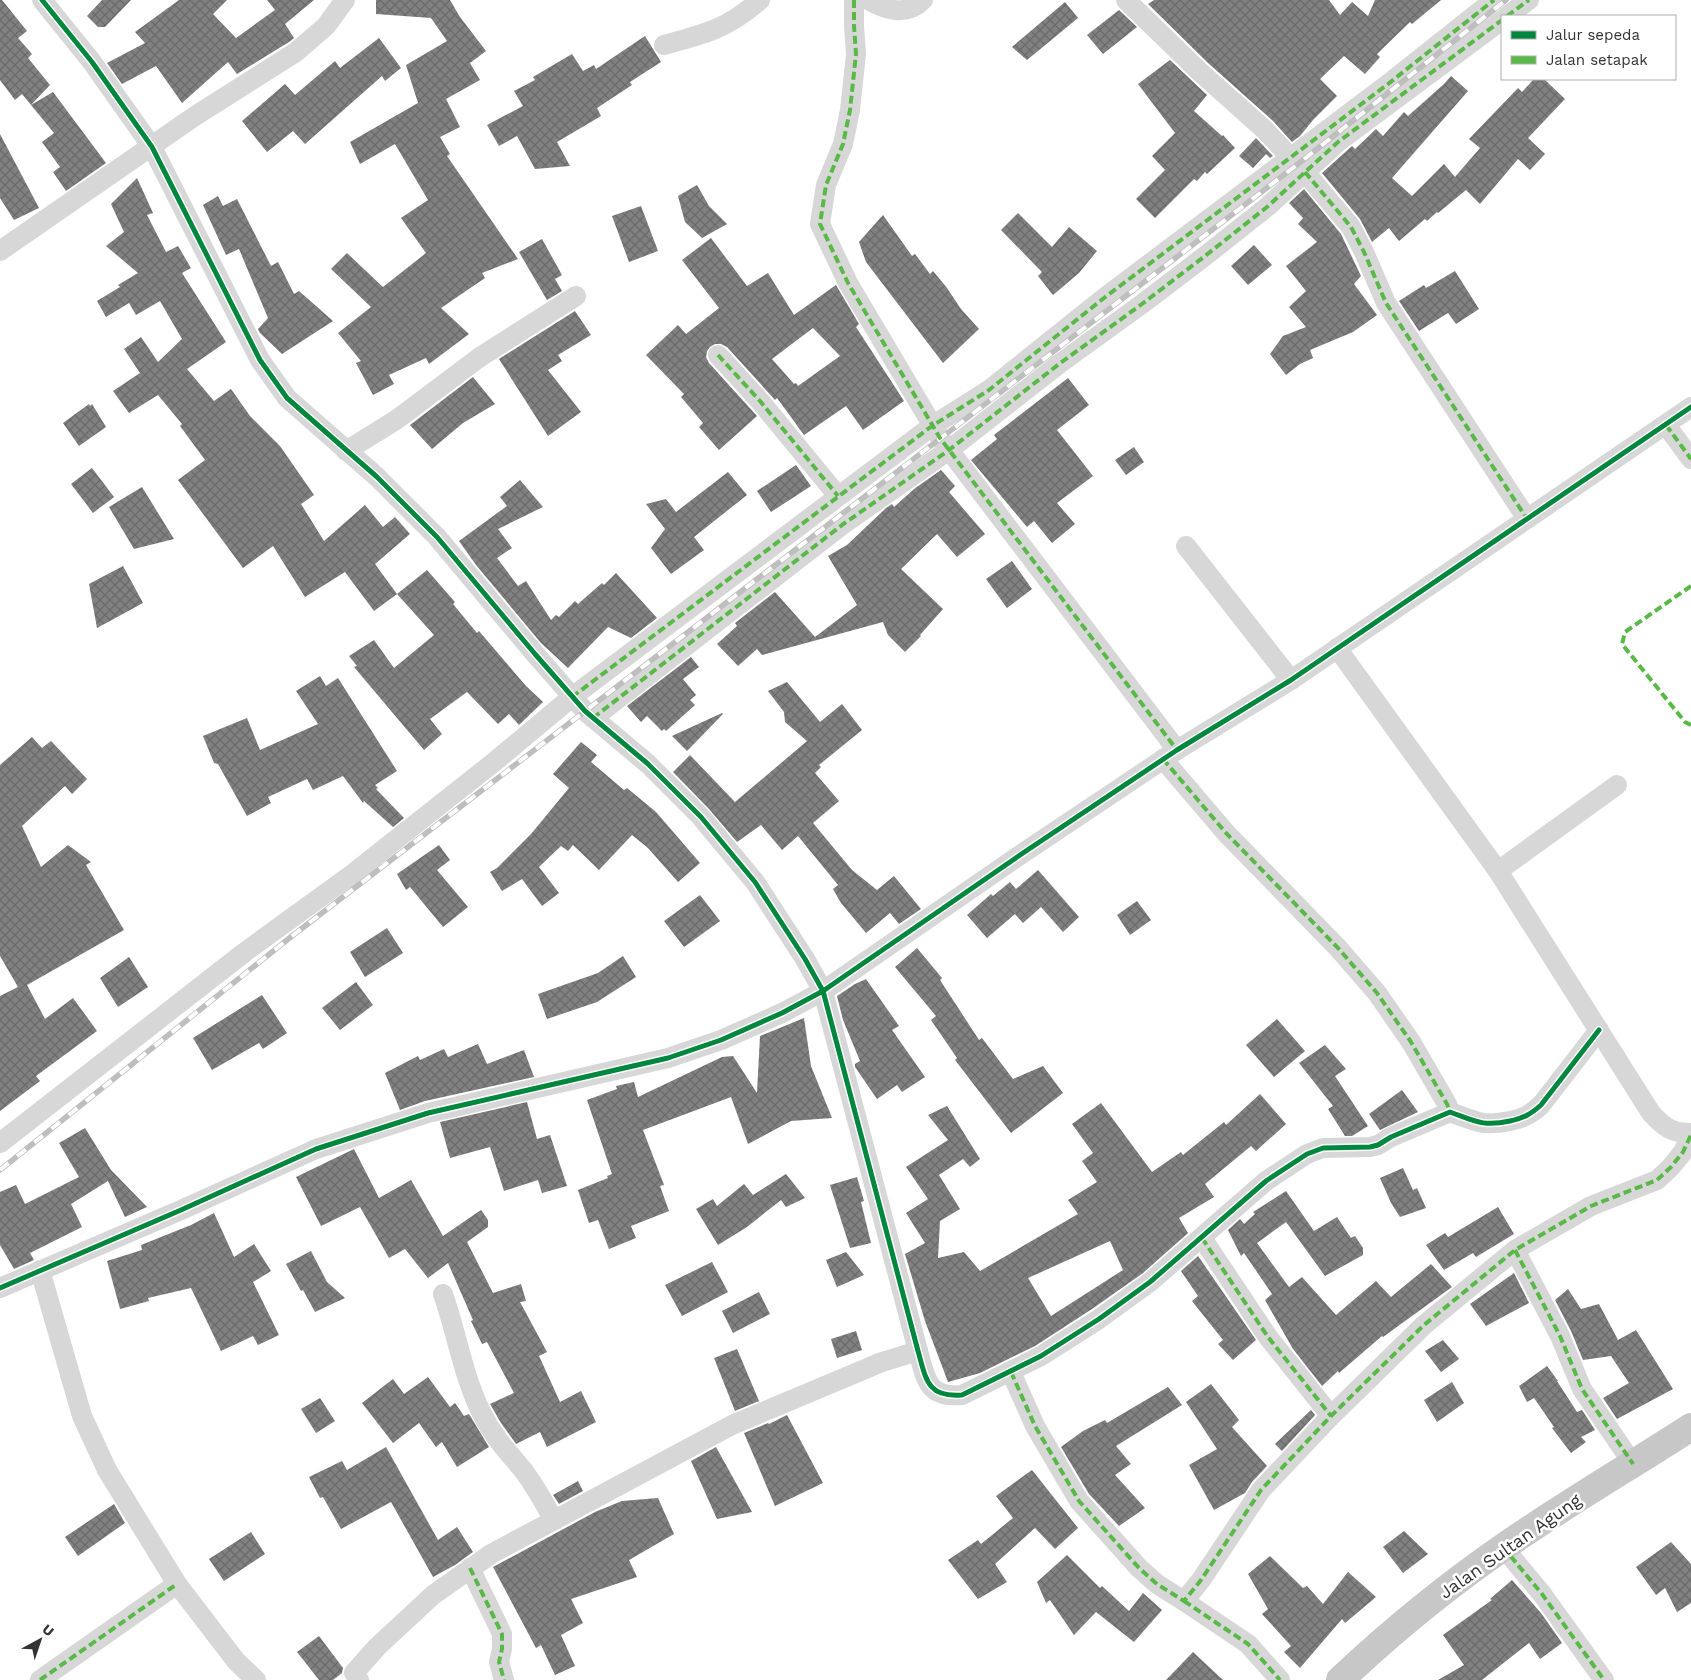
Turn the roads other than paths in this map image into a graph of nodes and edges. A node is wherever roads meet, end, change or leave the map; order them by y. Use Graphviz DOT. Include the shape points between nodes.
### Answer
graph roads {
  1 [pos="42,0"];
  2 [pos="345,0"];
  3 [pos="760,0"];
  4 [pos="854,0"];
  5 [pos="868,0"];
  6 [pos="923,0"];
  7 [pos="1126,0"];
  8 [pos="1494,0"];
  9 [pos="1528,0"];
  10 [pos="1508,15"];
  11 [pos="1501,21"];
  12 [pos="664,45"];
  13 [pos="152,147"];
  14 [pos="1290,157"];
  15 [pos="1305,172"];
  16 [pos="0,250"];
  17 [pos="576,296"];
  18 [pos="718,355"];
  19 [pos="1691,407"];
  20 [pos="932,426"];
  21 [pos="1666,426"];
  22 [pos="949,450"];
  23 [pos="346,451"];
  24 [pos="1691,459"];
  25 [pos="838,496"];
  26 [pos="1527,519"];
  27 [pos="1186,546"];
  28 [pos="1337,648"];
  29 [pos="1291,680"];
  30 [pos="572,697"];
  31 [pos="593,718"];
  32 [pos="1170,754"];
  33 [pos="1617,785"];
  34 [pos="1498,871"];
  35 [pos="823,991"];
  36 [pos="1599,1030"];
  37 [pos="1450,1112"];
  38 [pos="1691,1134"];
  39 [pos="0,1143"];
  40 [pos="1202,1238"];
  41 [pos="1518,1256"];
  42 [pos="40,1270"];
  43 [pos="0,1288"];
  44 [pos="443,1294"];
  45 [pos="918,1351"];
  46 [pos="1012,1372"];
  47 [pos="1331,1416"];
  48 [pos="1691,1427"];
  49 [pos="1633,1464"];
  50 [pos="553,1520"];
  51 [pos="1503,1547"];
  52 [pos="470,1568"];
  53 [pos="178,1584"];
  54 [pos="1184,1600"];
  55 [pos="354,1678"];
  56 [pos="40,1680"];
  57 [pos="256,1680"];
  58 [pos="504,1680"];
  59 [pos="1280,1680"];
  60 [pos="1340,1680"];
  61 [pos="1604,1680"];
  1 -- 13 [label="street" via="92,62"];
  2 -- 13 [label="street" via="326,26 296,52"];
  3 -- 12 [label="street" via="747,12 712,32"];
  4 -- 20 [label="street" via="856,54 850,110 843,144 826,185 820,224 848,283"];
  5 -- 6 [label="street" via="896,11 910,9"];
  7 -- 14 [label="street"];
  8 -- 14 [label="street"];
  9 -- 10 [label="street"];
  11 -- 15 [label="street" via="1338,142"];
  13 -- 16 [label="street"];
  13 -- 23 [label="street" via="260,360 287,398"];
  14 -- 20 [label="street" via="989,390"];
  15 -- 22 [label="street" via="1212,250"];
  15 -- 26 [label="street" via="1351,227 1386,303"];
  17 -- 23 [label="street" via="480,357 396,420"];
  18 -- 25 [label="street"];
  19 -- 21 [label="street"];
  20 -- 22 [label="street"];
  20 -- 25 [label="street"];
  21 -- 24 [label="street"];
  21 -- 26 [label="street"];
  22 -- 31 [label="street" via="842,525"];
  22 -- 32 [label="street"];
  23 -- 30 [label="street" via="437,537"];
  25 -- 30 [label="street"];
  26 -- 28 [label="street"];
  27 -- 29 [label="street"];
  28 -- 29 [label="street"];
  28 -- 34 [label="street"];
  29 -- 32 [label="street"];
  30 -- 31 [label="street"];
  30 -- 39 [label="street" via="351,875 245,952"];
  31 -- 35 [label="street" via="648,764 707,824 755,882"];
  32 -- 35 [label="street"];
  32 -- 37 [label="street" via="1226,833 1338,948 1377,993 1411,1042"];
  33 -- 34 [label="street"];
  34 -- 36 [label="street"];
  35 -- 42 [label="street" via="721,1040 668,1058 428,1113 316,1149"];
  35 -- 45 [label="street"];
  36 -- 37 [label="street" via="1541,1105 1529,1115 1490,1124"];
  36 -- 38 [label="street" via="1651,1113 1662,1125 1678,1133"];
  37 -- 40 [label="street" via="1378,1145 1323,1148 1307,1154 1266,1181"];
  38 -- 41 [label="street" via="1683,1152 1657,1180 1591,1206"];
  40 -- 46 [label="street" via="1099,1319"];
  40 -- 47 [label="street" via="1268,1337"];
  41 -- 47 [label="street" via="1424,1325"];
  41 -- 49 [label="street" via="1560,1336 1582,1389"];
  42 -- 43 [label="street"];
  42 -- 53 [label="street" via="82,1416 107,1470"];
  44 -- 50 [label="street" via="470,1387 482,1415 540,1493"];
  45 -- 46 [label="street" via="928,1383 936,1392 948,1396 962,1395"];
  45 -- 50 [label="street" via="882,1362 732,1424"];
  46 -- 54 [label="street" via="1035,1426 1079,1501 1139,1568 1157,1584"];
  47 -- 54 [label="street" via="1261,1490"];
  48 -- 49 [label="highway, Jalan Sultan Agung"];
  49 -- 51 [label="highway, Jalan Sultan Agung"];
  50 -- 52 [label="street"];
  51 -- 60 [label="highway, Jalan Sultan Agung" via="1385,1638"];
  51 -- 61 [label="street" via="1542,1594"];
  52 -- 55 [label="street" via="433,1595 377,1647"];
  52 -- 58 [label="street" via="502,1634 498,1662"];
  53 -- 56 [label="street"];
  53 -- 57 [label="street" via="236,1661"];
  54 -- 59 [label="street" via="1249,1645"];
}
